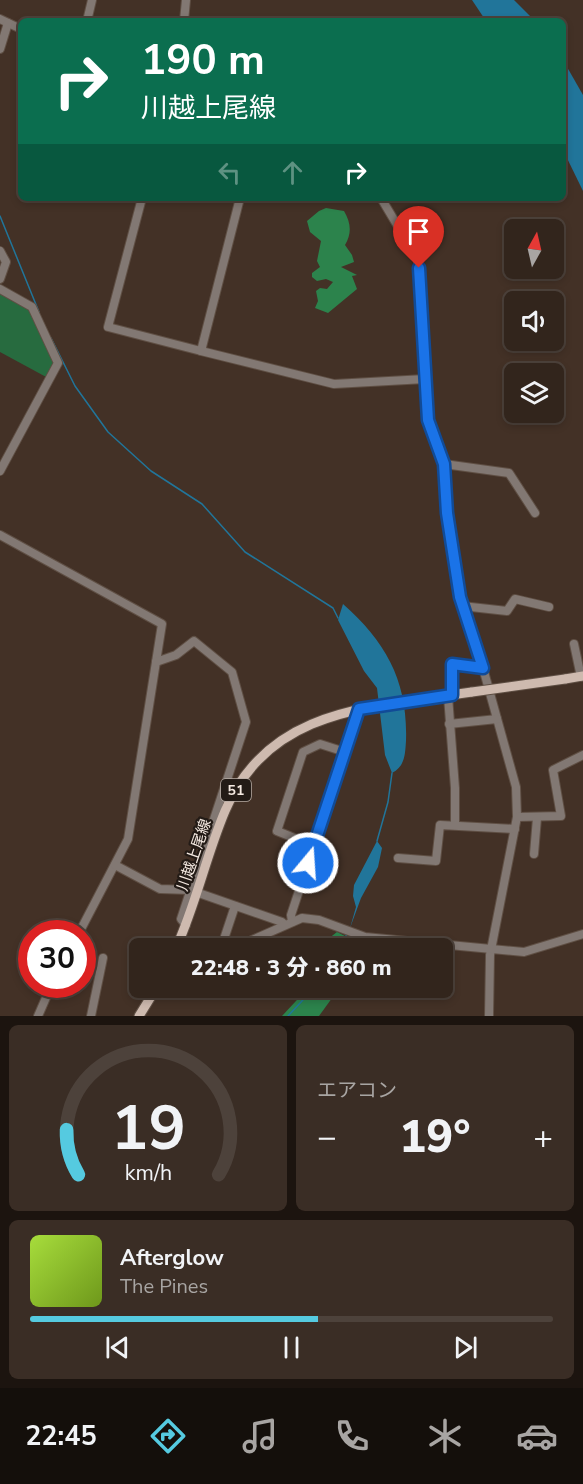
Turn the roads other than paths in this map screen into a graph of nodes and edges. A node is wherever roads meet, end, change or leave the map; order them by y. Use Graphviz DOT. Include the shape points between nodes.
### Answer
graph roads {
  1 [pos="92,0"];
  2 [pos="186,0"];
  3 [pos="88,18"];
  4 [pos="184,18"];
  5 [pos="4,21"];
  6 [pos="18,27"];
  7 [pos="0,49"];
  8 [pos="141,201"];
  9 [pos="239,201"];
  10 [pos="383,201"];
  11 [pos="0,251"];
  12 [pos="0,279"];
  13 [pos="0,289"];
  14 [pos="201,351"];
  15 [pos="425,379"];
  16 [pos="444,464"];
  17 [pos="0,471"];
  18 [pos="535,513"];
  19 [pos="0,535"];
  20 [pos="462,606"];
  21 [pos="549,608"];
  22 [pos="574,644"];
  23 [pos="156,662"];
  24 [pos="483,668"];
  25 [pos="582,677"];
  26 [pos="450,696"];
  27 [pos="359,709"];
  28 [pos="498,719"];
  29 [pos="449,723"];
  30 [pos="345,752"];
  31 [pos="583,755"];
  32 [pos="516,817"];
  33 [pos="537,818"];
  34 [pos="455,825"];
  35 [pos="515,829"];
  36 [pos="314,846"];
  37 [pos="534,854"];
  38 [pos="398,858"];
  39 [pos="115,865"];
  40 [pos="194,892"];
  41 [pos="235,906"];
  42 [pos="86,920"];
  43 [pos="289,923"];
  44 [pos="583,934"];
  45 [pos="180,938"];
  46 [pos="224,938"];
  47 [pos="256,938"];
  48 [pos="492,948"];
  49 [pos="103,958"];
  50 [pos="46,998"];
  51 [pos="150,998"];
  52 [pos="39,1016"];
  53 [pos="92,1016"];
  54 [pos="139,1016"];
  55 [pos="489,1016"];
  1 -- 3 [label="street"];
  2 -- 4 [label="street"];
  5 -- 6 [label="street"];
  5 -- 7 [label="street"];
  8 -- 14 [label="street" via="108,327"];
  9 -- 14 [label="street"];
  10 -- 15 [label="street" via="418,260"];
  11 -- 12 [label="street" via="6,262"];
  13 -- 17 [label="street" via="32,307 58,363"];
  14 -- 15 [label="street" via="334,384"];
  15 -- 16 [label="street" via="428,420"];
  16 -- 18 [label="street" via="510,473"];
  16 -- 20 [label="street" via="447,513"];
  19 -- 23 [label="street" via="160,622"];
  20 -- 21 [label="street" via="507,611 515,599"];
  20 -- 24 [label="street"];
  22 -- 25 [label="street"];
  23 -- 39 [label="street" via="128,839"];
  23 -- 40 [label="street" via="176,655 194,641 232,672 246,722"];
  24 -- 26 [label="street" via="452,664"];
  24 -- 28 [label="street"];
  25 -- 26 [label="main road, 川越上尾線 / 51, bridge"];
  26 -- 27 [label="main road, 川越上尾線 / 51"];
  26 -- 29 [label="street"];
  27 -- 30 [label="street"];
  27 -- 40 [label="main road, 川越上尾線 / 51" via="300,728 257,761 225,810"];
  28 -- 29 [label="street"];
  28 -- 32 [label="street" via="516,787"];
  29 -- 34 [label="street"];
  30 -- 36 [label="street"];
  30 -- 36 [label="street" via="320,744 303,752 277,831"];
  31 -- 33 [label="street" via="553,770 561,816"];
  32 -- 33 [label="street"];
  32 -- 35 [label="street"];
  33 -- 37 [label="street"];
  34 -- 35 [label="street"];
  34 -- 38 [label="street" via="439,826 436,861"];
  35 -- 48 [label="street"];
  36 -- 43 [label="street"];
  39 -- 40 [label="street" via="160,889"];
  39 -- 42 [label="street"];
  40 -- 41 [label="street"];
  40 -- 45 [label="main road, 川越上尾線 / 51"];
  41 -- 43 [label="street"];
  41 -- 46 [label="street"];
  43 -- 47 [label="street"];
  43 -- 48 [label="street" via="312,918 365,937"];
  44 -- 48 [label="street" via="524,952"];
  48 -- 55 [label="street"];
  49 -- 53 [label="street"];
  50 -- 52 [label="street"];
  51 -- 54 [label="main road"];
}
